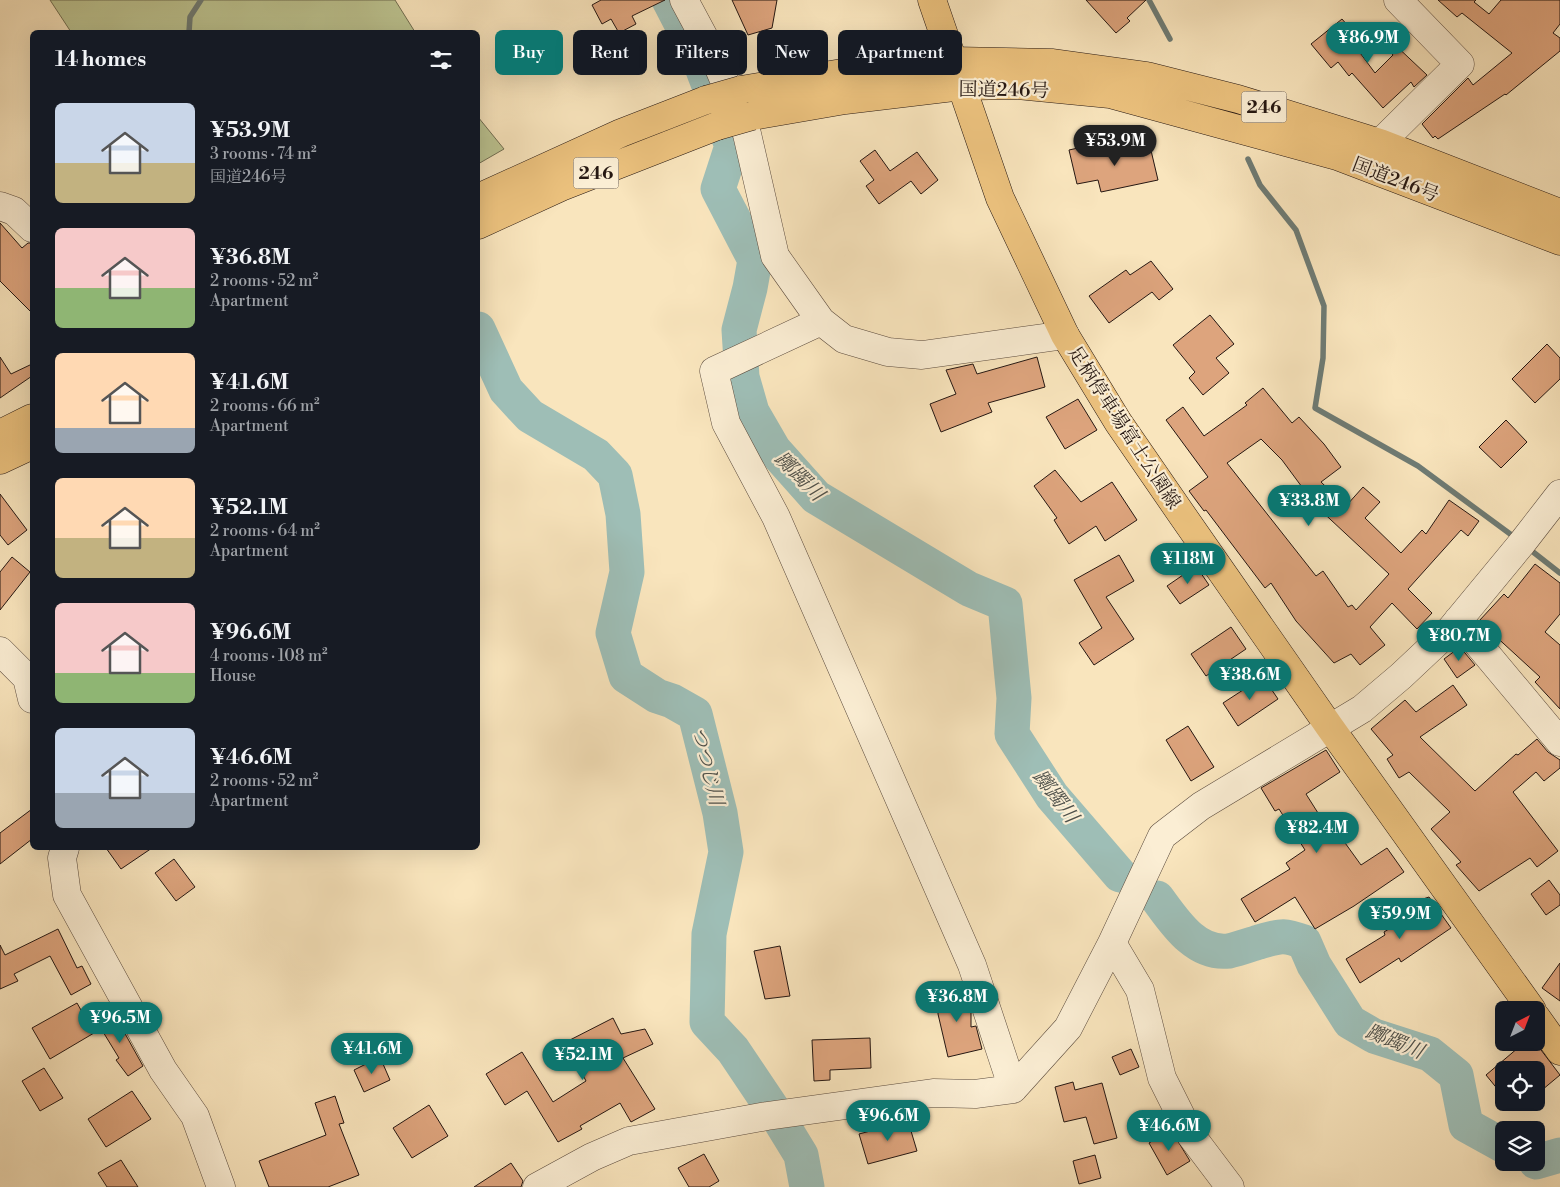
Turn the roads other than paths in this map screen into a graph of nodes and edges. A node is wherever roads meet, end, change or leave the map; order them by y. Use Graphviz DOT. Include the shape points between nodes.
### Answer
graph roads {
  1 [pos="684,0"];
  2 [pos="932,0"];
  3 [pos="1398,0"];
  4 [pos="943,30"];
  5 [pos="962,60"];
  6 [pos="838,74"];
  7 [pos="959,75"];
  8 [pos="962,86"];
  9 [pos="1380,143"];
  10 [pos="480,197"];
  11 [pos="0,206"];
  12 [pos="1560,214"];
  13 [pos="480,224"];
  14 [pos="30,226"];
  15 [pos="1560,242"];
  16 [pos="821,321"];
  17 [pos="1064,334"];
  18 [pos="30,419"];
  19 [pos="0,434"];
  20 [pos="30,446"];
  21 [pos="0,460"];
  22 [pos="1560,494"];
  23 [pos="1458,620"];
  24 [pos="0,651"];
  25 [pos="30,691"];
  26 [pos="1329,726"];
  27 [pos="1560,742"];
  28 [pos="64,850"];
  29 [pos="1112,943"];
  30 [pos="1526,1001"];
  31 [pos="1545,1030"];
  32 [pos="1560,1051"];
  33 [pos="1013,1089"];
  34 [pos="221,1187"];
  35 [pos="538,1187"];
  36 [pos="1230,1187"];
  1 -- 16 [label="street" via="713,54 747,134 775,256"];
  2 -- 4 [label="main road, 足柄停車場富士公園線"];
  3 -- 9 [label="street" via="1460,64"];
  5 -- 9 [label="main road, 国道246号 / 246" via="1053,63 1147,76 1238,99"];
  6 -- 10 [label="main road, 国道246号 / 246, bridge" via="741,90 706,100 621,133"];
  7 -- 8 [label="main road, 足柄停車場富士公園線"];
  8 -- 13 [label="main road, 国道246号 / 246, bridge" via="845,100 752,116 717,126 561,187"];
  8 -- 15 [label="main road, 国道246号 / 246" via="1017,85 1110,94 1337,156"];
  8 -- 17 [label="main road, 足柄停車場富士公園線" via="1000,198"];
  9 -- 12 [label="main road, 国道246号 / 246"];
  11 -- 14 [label="street" via="14,211"];
  16 -- 17 [label="street" via="844,339 888,352 922,355"];
  16 -- 33 [label="street" via="714,371 726,423 776,517 972,965"];
  17 -- 26 [label="main road, 足柄停車場富士公園線" via="1118,422"];
  18 -- 19 [label="main road"];
  20 -- 21 [label="main road"];
  22 -- 23 [label="street"];
  23 -- 26 [label="street" via="1401,676 1362,708"];
  23 -- 27 [label="street"];
  24 -- 25 [label="street" via="27,678"];
  26 -- 29 [label="street" via="1201,806 1162,836"];
  26 -- 30 [label="main road, 足柄停車場富士公園線"];
  28 -- 34 [label="street" via="62,858 67,895 163,1070 195,1116"];
  29 -- 33 [label="street" via="1068,1028"];
  29 -- 36 [label="street" via="1140,990 1162,1078 1190,1134"];
  31 -- 32 [label="main road"];
  33 -- 35 [label="street" via="975,1094 933,1093 767,1116 629,1141"];
}
